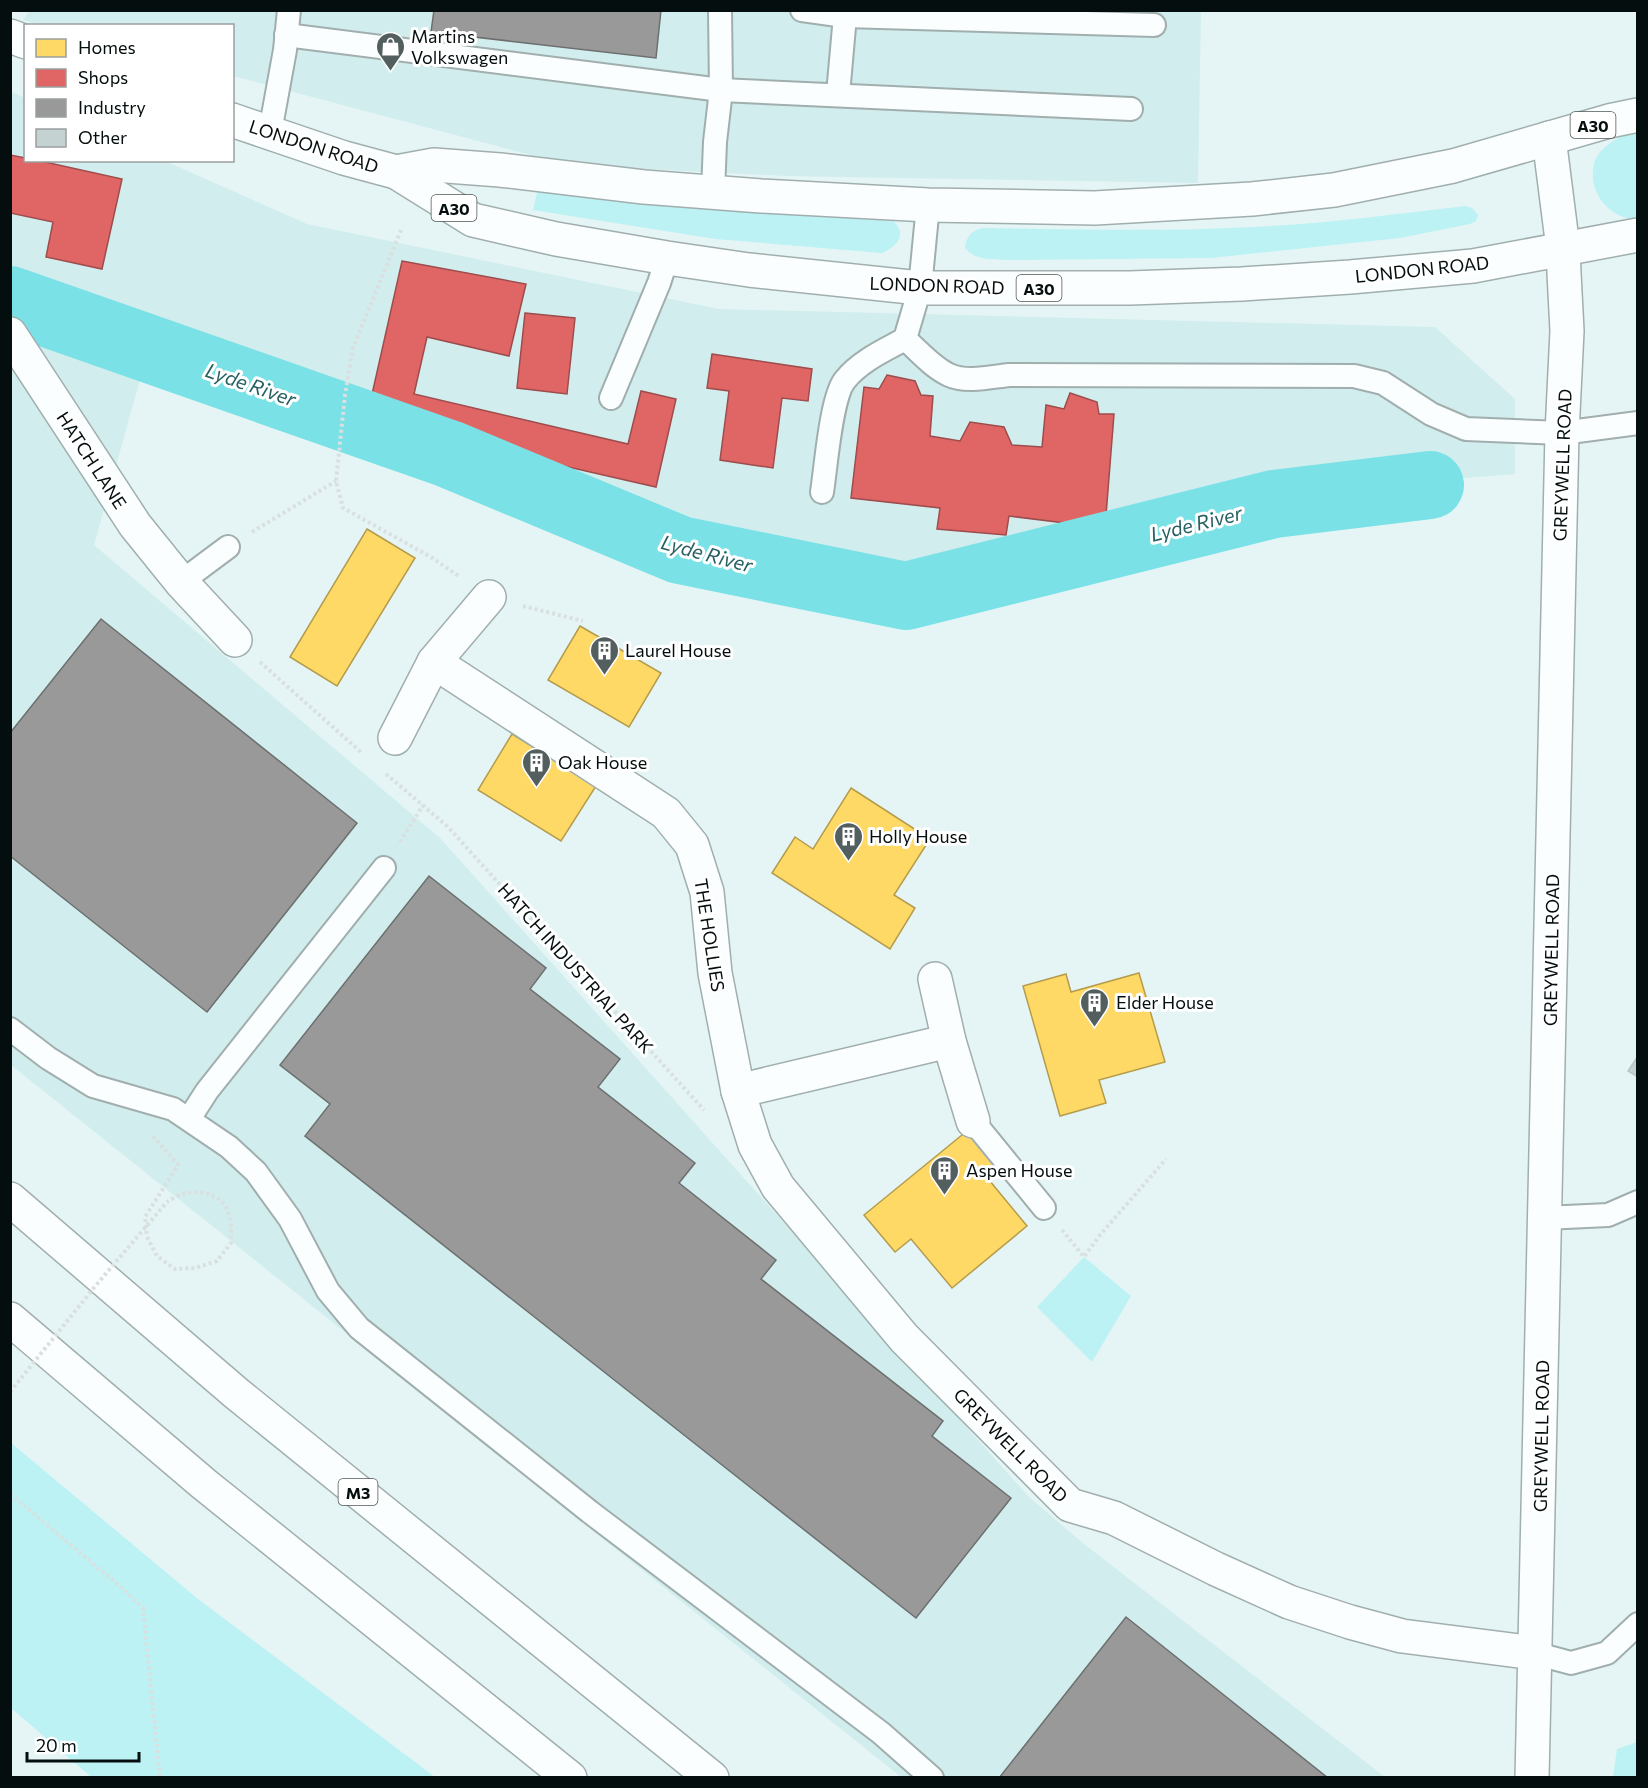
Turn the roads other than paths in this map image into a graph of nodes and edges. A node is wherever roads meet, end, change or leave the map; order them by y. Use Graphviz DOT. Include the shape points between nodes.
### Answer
graph roads {
  1 [pos="289,10"];
  2 [pos="720,10"];
  3 [pos="802,10"];
  4 [pos="845,16"];
  5 [pos="1154,25"];
  6 [pos="286,35"];
  7 [pos="721,90"];
  8 [pos="838,94"];
  9 [pos="1131,109"];
  10 [pos="1638,115"];
  11 [pos="234,121"];
  12 [pos="270,132"];
  13 [pos="1549,138"];
  14 [pos="396,172"];
  15 [pos="714,192"];
  16 [pos="928,205"];
  17 [pos="1638,235"];
  18 [pos="1563,248"];
  19 [pos="667,258"];
  20 [pos="920,288"];
  21 [pos="905,339"];
  22 [pos="13,344"];
  23 [pos="611,398"];
  24 [pos="1638,423"];
  25 [pos="1562,433"];
  26 [pos="822,492"];
  27 [pos="228,547"];
  28 [pos="181,582"];
  29 [pos="489,597"];
  30 [pos="235,640"];
  31 [pos="434,662"];
  32 [pos="395,738"];
  33 [pos="384,868"];
  34 [pos="935,979"];
  35 [pos="10,1029"];
  36 [pos="949,1041"];
  37 [pos="738,1091"];
  38 [pos="189,1119"];
  39 [pos="973,1121"];
  40 [pos="755,1145"];
  41 [pos="10,1199"];
  42 [pos="1638,1202"];
  43 [pos="1044,1208"];
  44 [pos="1545,1218"];
  45 [pos="10,1319"];
  46 [pos="1638,1624"];
  47 [pos="1534,1653"];
  48 [pos="570,1778"];
  49 [pos="712,1778"];
  50 [pos="932,1778"];
  51 [pos="1532,1778"];
  1 -- 6 [label="lane"];
  2 -- 7 [label="lane"];
  3 -- 4 [label="lane"];
  4 -- 5 [label="lane"];
  4 -- 8 [label="lane"];
  6 -- 7 [label="lane"];
  6 -- 12 [label="lane"];
  7 -- 8 [label="lane"];
  7 -- 15 [label="lane"];
  8 -- 9 [label="lane"];
  10 -- 13 [label="main road, LONDON ROAD / A30"];
  11 -- 12 [label="main road, LONDON ROAD / A30"];
  12 -- 14 [label="main road, LONDON ROAD / A30"];
  13 -- 16 [label="main road, LONDON ROAD / A30" via="1453,166 1334,190 1095,208"];
  13 -- 18 [label="main road, GREYWELL ROAD"];
  14 -- 15 [label="main road, LONDON ROAD / A30" via="434,165"];
  14 -- 19 [label="main road, LONDON ROAD / A30" via="473,220"];
  15 -- 16 [label="main road, LONDON ROAD / A30"];
  16 -- 20 [label="lane"];
  17 -- 18 [label="main road, LONDON ROAD / A30"];
  18 -- 20 [label="main road, LONDON ROAD / A30" via="1473,266 1242,284"];
  18 -- 25 [label="main road, GREYWELL ROAD" via="1567,331"];
  19 -- 20 [label="main road, LONDON ROAD / A30"];
  19 -- 23 [label="lane"];
  20 -- 21 [label="lane"];
  21 -- 25 [label="lane" via="950,375 1354,376 1383,383 1431,414 1466,429"];
  21 -- 26 [label="lane" via="868,360 844,380 836,396"];
  22 -- 28 [label="main road, HATCH LANE" via="135,525"];
  24 -- 25 [label="lane"];
  25 -- 44 [label="main road, GREYWELL ROAD"];
  27 -- 28 [label="lane"];
  28 -- 30 [label="main road, HATCH LANE"];
  29 -- 31 [label="main road"];
  31 -- 32 [label="main road"];
  31 -- 37 [label="main road, THE HOLLIES" via="666,813 692,845 707,892 716,973"];
  33 -- 38 [label="lane"];
  34 -- 36 [label="main road"];
  35 -- 38 [label="lane" via="93,1086 173,1109"];
  36 -- 37 [label="main road"];
  36 -- 39 [label="main road"];
  37 -- 40 [label="main road, THE HOLLIES"];
  38 -- 50 [label="lane" via="256,1172 290,1219 328,1291 359,1328 590,1512 881,1733"];
  39 -- 43 [label="lane"];
  40 -- 47 [label="main road, GREYWELL ROAD" via="778,1187 904,1338 1070,1505 1114,1518 1288,1602 1350,1622 1402,1636"];
  41 -- 49 [label="main road, M3" via="236,1393"];
  42 -- 44 [label="lane" via="1608,1215"];
  44 -- 47 [label="main road, GREYWELL ROAD"];
  45 -- 48 [label="main road" via="204,1484"];
  46 -- 47 [label="lane" via="1607,1653 1571,1663"];
  47 -- 51 [label="main road, GREYWELL ROAD"];
}
